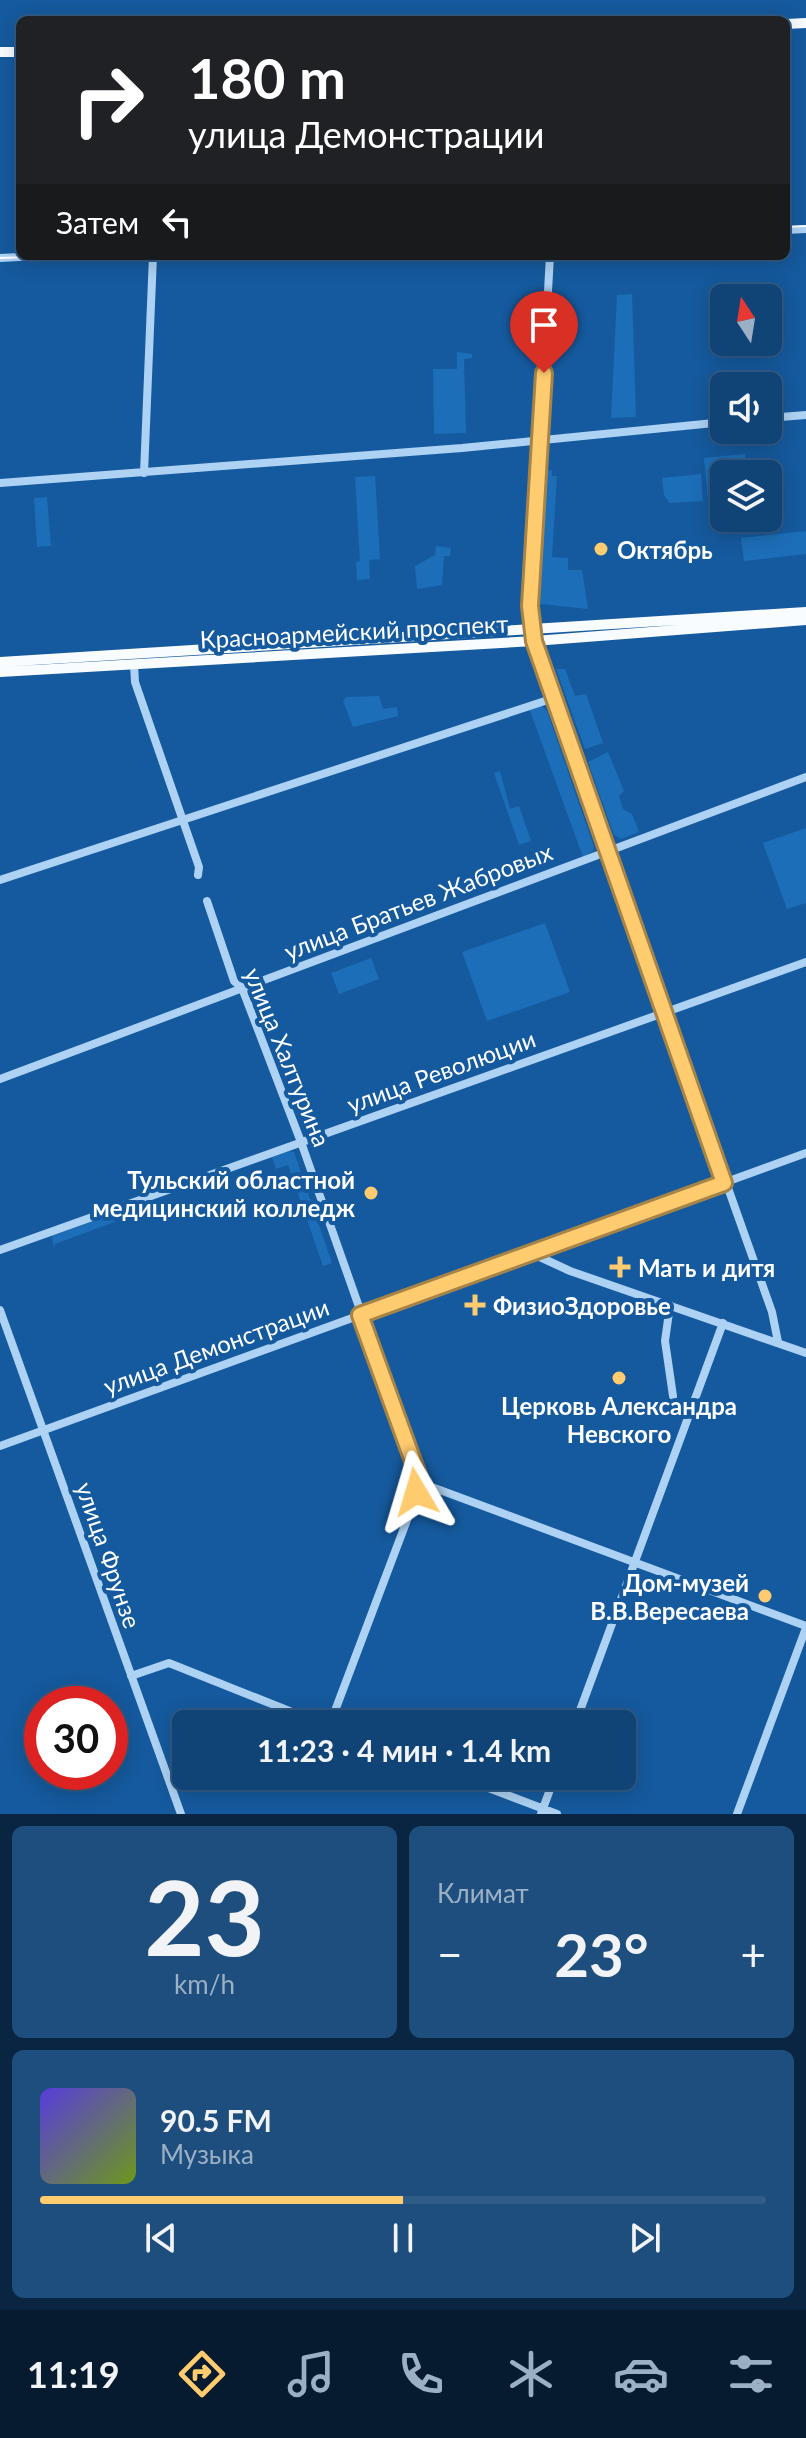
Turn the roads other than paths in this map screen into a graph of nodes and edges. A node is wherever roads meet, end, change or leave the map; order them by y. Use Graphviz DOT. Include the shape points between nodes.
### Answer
graph roads {
  1 [pos="153,260"];
  2 [pos="550,260"];
  3 [pos="806,415"];
  4 [pos="782,417"];
  5 [pos="710,423"];
  6 [pos="539,438"];
  7 [pos="144,473"];
  8 [pos="0,483"];
  9 [pos="806,612"];
  10 [pos="806,620"];
  11 [pos="533,635"];
  12 [pos="0,662"];
  13 [pos="134,664"];
  14 [pos="0,672"];
  15 [pos="554,698"];
  16 [pos="806,777"];
  17 [pos="183,820"];
  18 [pos="608,851"];
  19 [pos="198,875"];
  20 [pos="0,880"];
  21 [pos="207,901"];
  22 [pos="806,962"];
  23 [pos="242,988"];
  24 [pos="666,1013"];
  25 [pos="0,1079"];
  26 [pos="301,1142"];
  27 [pos="806,1153"];
  28 [pos="724,1183"];
  29 [pos="0,1250"];
  30 [pos="531,1253"];
  31 [pos="670,1305"];
  32 [pos="0,1310"];
  33 [pos="360,1315"];
  34 [pos="723,1323"];
  35 [pos="778,1342"];
  36 [pos="806,1353"];
  37 [pos="673,1396"];
  38 [pos="43,1430"];
  39 [pos="0,1446"];
  40 [pos="421,1483"];
  41 [pos="636,1563"];
  42 [pos="806,1627"];
  43 [pos="131,1676"];
  44 [pos="287,1710"];
  45 [pos="335,1710"];
  46 [pos="580,1710"];
  47 [pos="491,1790"];
  48 [pos="550,1790"];
  49 [pos="542,1811"];
  50 [pos="181,1814"];
  51 [pos="557,1814"];
  52 [pos="737,1814"];
  1 -- 7 [label="street"];
  2 -- 6 [label="street"];
  3 -- 4 [label="street"];
  5 -- 6 [label="street"];
  6 -- 7 [label="street"];
  6 -- 11 [label="street"];
  7 -- 8 [label="street"];
  9 -- 11 [label="main road, Красноармейский проспект"];
  10 -- 11 [label="main road, Красноармейский проспект"];
  11 -- 12 [label="main road, Красноармейский проспект"];
  11 -- 13 [label="main road, Красноармейский проспект"];
  11 -- 15 [label="street"];
  13 -- 14 [label="main road, Красноармейский проспект"];
  13 -- 17 [label="street" via="135,682"];
  15 -- 17 [label="street"];
  15 -- 18 [label="street"];
  16 -- 18 [label="street, улица Братьев Жабровых"];
  17 -- 19 [label="street"];
  17 -- 20 [label="street"];
  18 -- 23 [label="street, улица Братьев Жабровых"];
  18 -- 24 [label="street"];
  21 -- 23 [label="street, улица Халтурина" via="234,981"];
  22 -- 24 [label="street, улица Революции"];
  23 -- 25 [label="street, улица Братьев Жабровых"];
  23 -- 26 [label="street, улица Халтурина"];
  24 -- 26 [label="street, улица Революции"];
  24 -- 28 [label="street"];
  26 -- 29 [label="street, улица Революции"];
  26 -- 33 [label="street, улица Халтурина"];
  27 -- 28 [label="street, улица Демонстрации"];
  28 -- 30 [label="street, улица Демонстрации"];
  28 -- 35 [label="street"];
  30 -- 31 [label="street"];
  30 -- 33 [label="street, улица Демонстрации"];
  31 -- 34 [label="street"];
  31 -- 37 [label="street" via="665,1341"];
  32 -- 38 [label="street, улица Фрунзе"];
  33 -- 38 [label="street, улица Демонстрации"];
  33 -- 40 [label="street, улица Халтурина"];
  34 -- 35 [label="street"];
  34 -- 41 [label="street"];
  35 -- 36 [label="street"];
  38 -- 39 [label="street, улица Демонстрации"];
  38 -- 43 [label="street, улица Фрунзе"];
  40 -- 41 [label="street"];
  40 -- 45 [label="street"];
  41 -- 42 [label="street"];
  41 -- 46 [label="street"];
  42 -- 52 [label="street"];
  43 -- 44 [label="street" via="169,1663"];
  43 -- 50 [label="street, улица Фрунзе"];
  47 -- 49 [label="street"];
  48 -- 49 [label="street"];
  49 -- 51 [label="street"];
}
